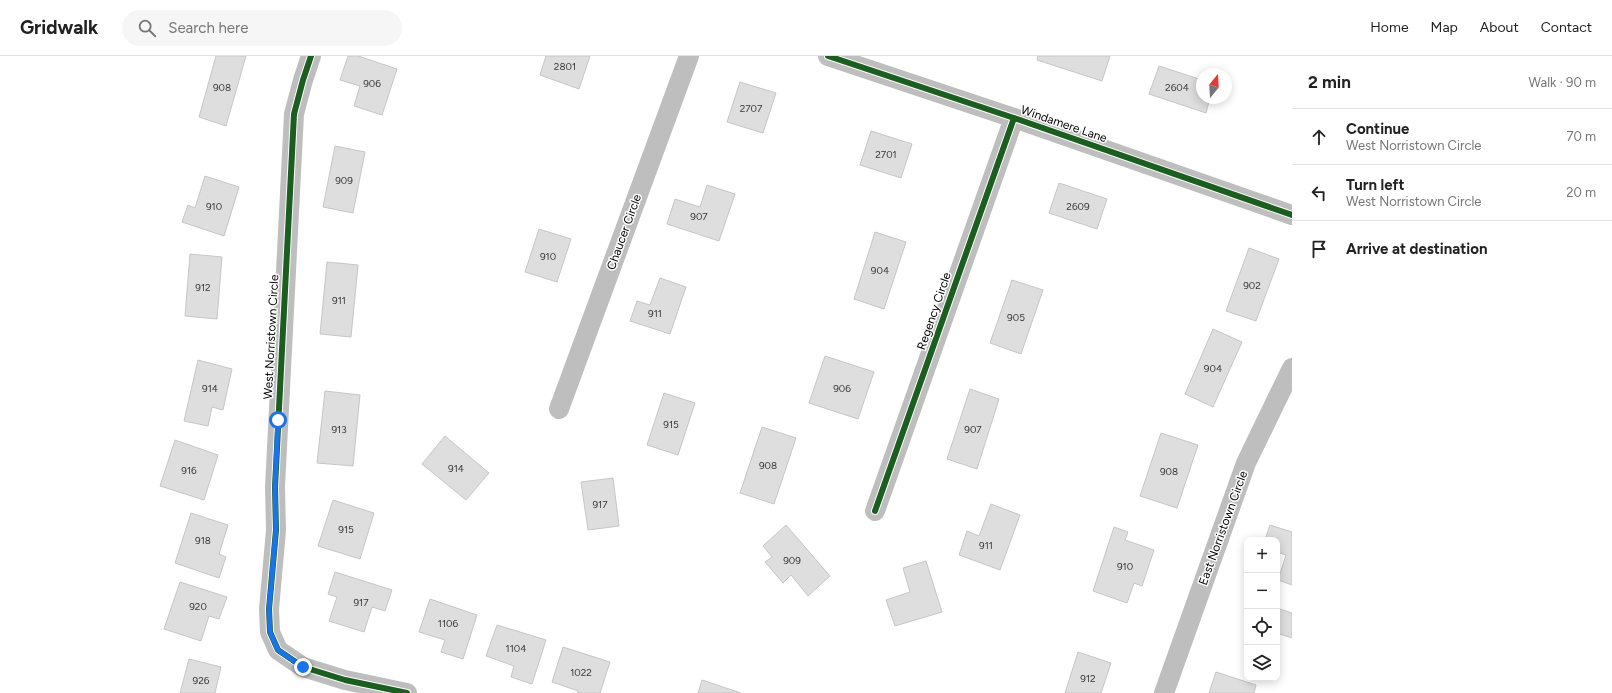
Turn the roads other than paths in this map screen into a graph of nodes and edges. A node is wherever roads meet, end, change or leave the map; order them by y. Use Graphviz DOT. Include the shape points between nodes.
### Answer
graph roads {
  1 [pos="311,56"];
  2 [pos="689,56"];
  3 [pos="828,56"];
  4 [pos="1014,118"];
  5 [pos="1292,215"];
  6 [pos="1292,368"];
  7 [pos="559,409"];
  8 [pos="875,511"];
  9 [pos="407,693"];
  10 [pos="1164,693"];
  1 -- 9 [label="street, West Norristown Circle" via="294,114 275,480 276,530 269,609 270,632 278,650 303,667 346,680"];
  2 -- 7 [label="street, Chaucer Circle"];
  3 -- 4 [label="street, Windamere Lane"];
  4 -- 5 [label="street, Windamere Lane"];
  4 -- 8 [label="street, Regency Circle"];
  6 -- 10 [label="street, East Norristown Circle" via="1246,463"];
}
